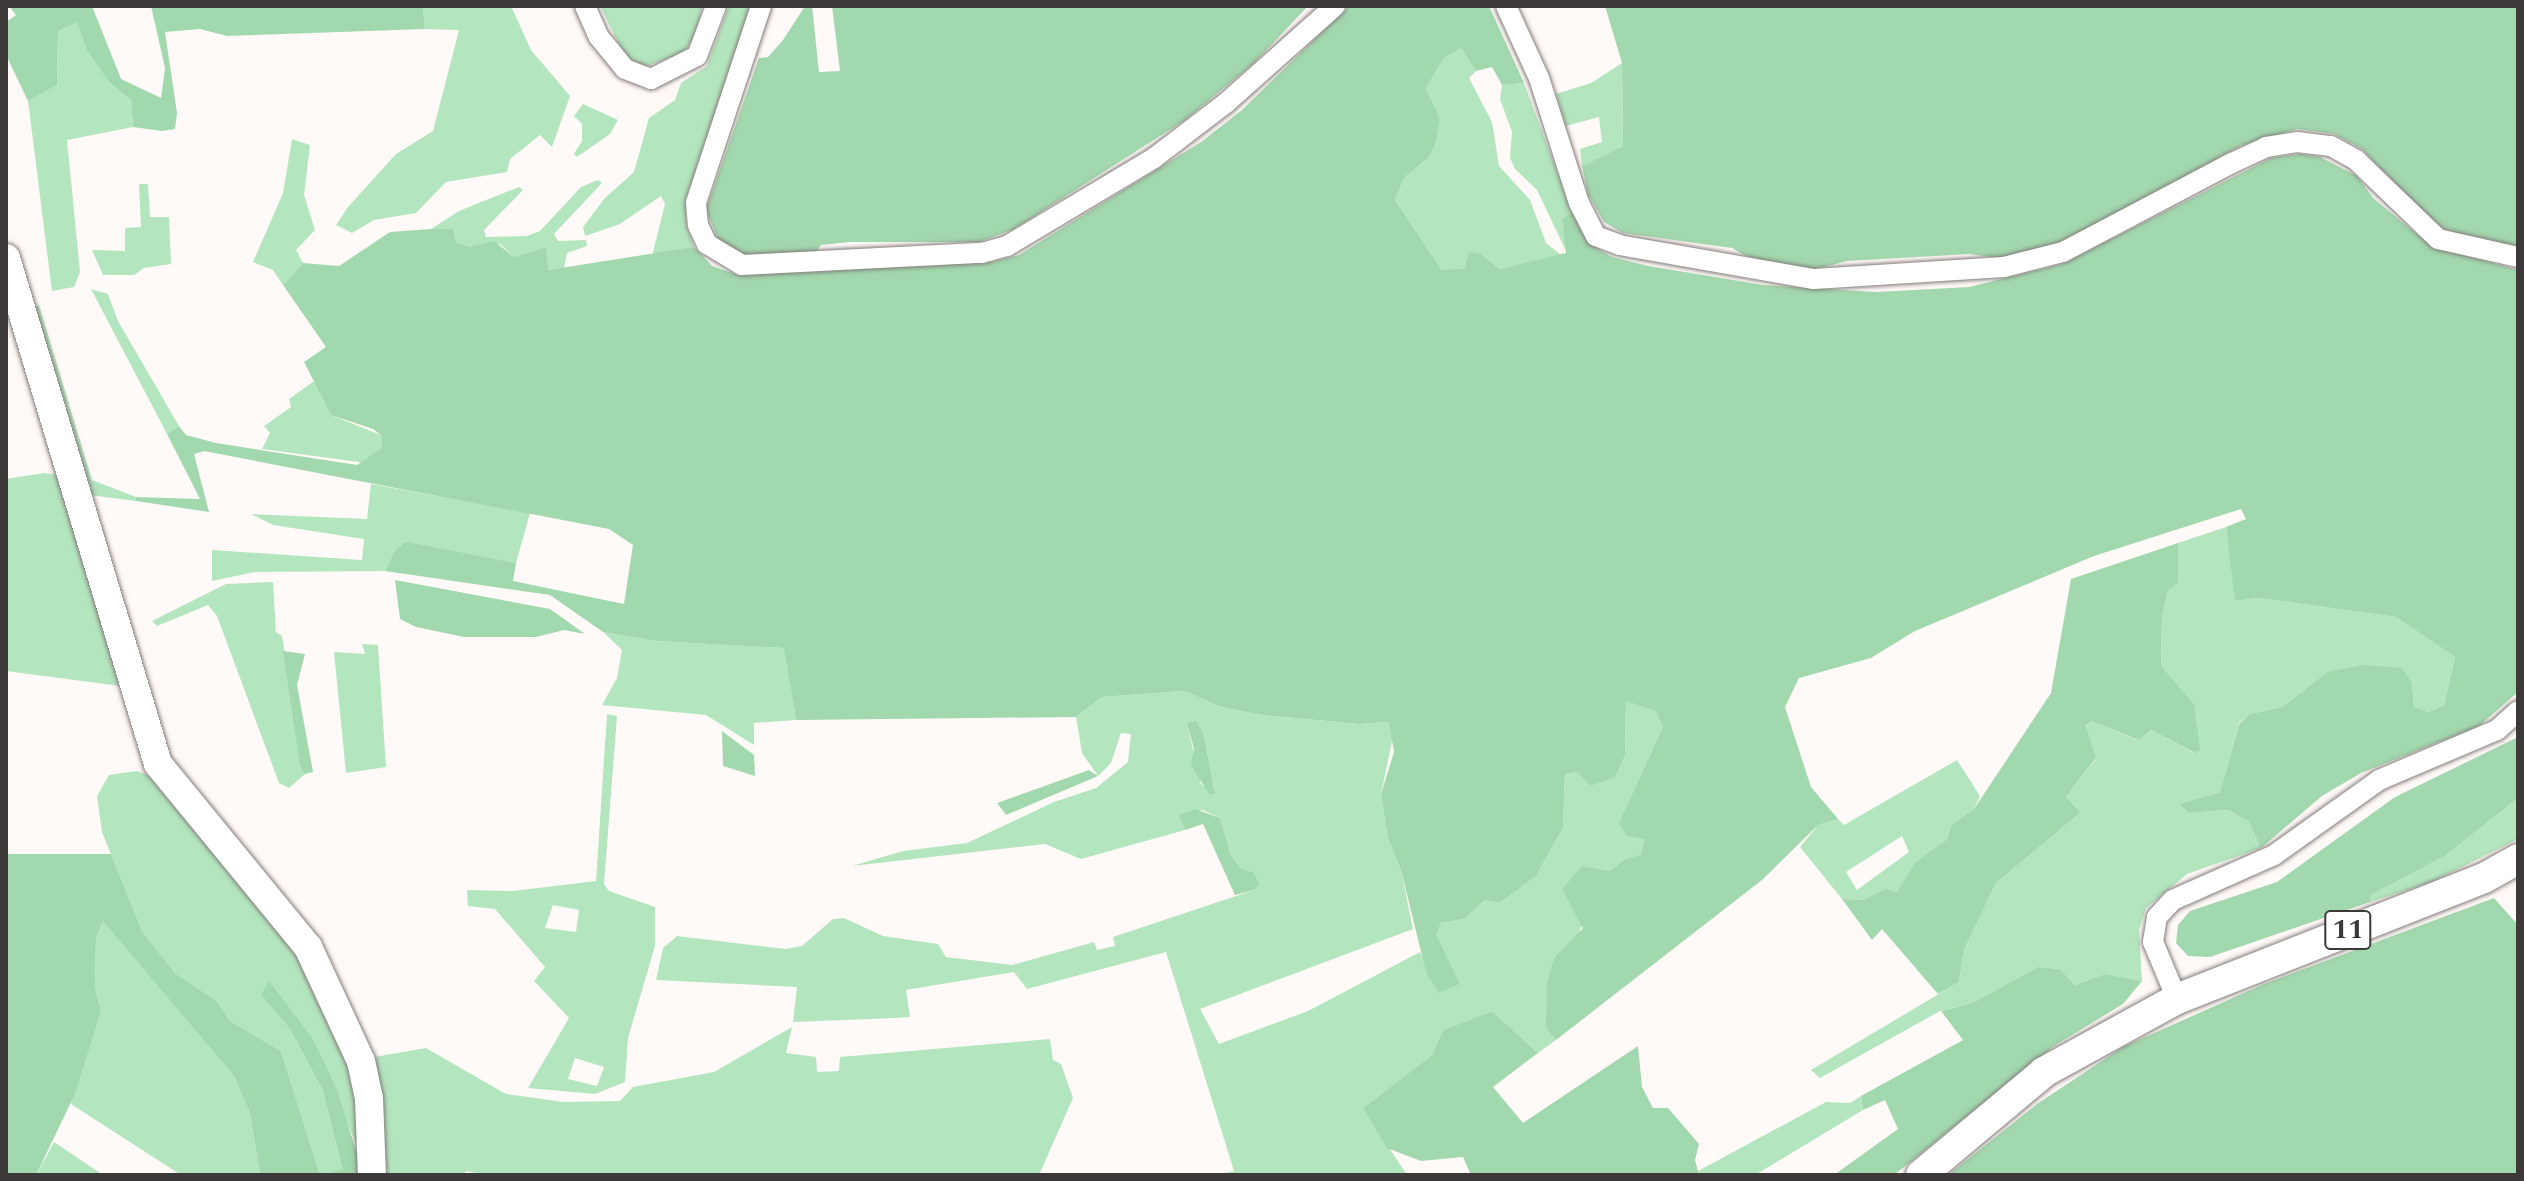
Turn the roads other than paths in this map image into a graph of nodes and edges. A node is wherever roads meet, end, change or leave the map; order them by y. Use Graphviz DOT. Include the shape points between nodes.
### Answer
graph roads {
  1 [pos="585,6"];
  2 [pos="716,6"];
  3 [pos="761,6"];
  4 [pos="1335,6"];
  5 [pos="1506,6"];
  6 [pos="2518,257"];
  7 [pos="6,258"];
  8 [pos="2518,711"];
  9 [pos="2518,859"];
  10 [pos="2177,999"];
  11 [pos="372,1175"];
  12 [pos="1921,1175"];
  1 -- 2 [label="street" via="599,37 625,69 651,79 697,56"];
  3 -- 4 [label="street" via="696,203 707,244 742,265 982,253 1007,246 1154,158 1226,103"];
  5 -- 6 [label="street" via="1539,78 1579,203 1596,236 1619,245 1814,279 2004,267 2063,252 2254,153 2297,142 2331,146 2356,160 2438,239"];
  7 -- 11 [label="street" via="158,764 308,947 361,1061 369,1098"];
  8 -- 10 [label="street" via="2497,730 2379,780 2274,855 2173,900 2157,917 2153,942"];
  9 -- 10 [label="main road, 11" via="2484,878"];
  10 -- 12 [label="main road, 11" via="2044,1072"];
}
